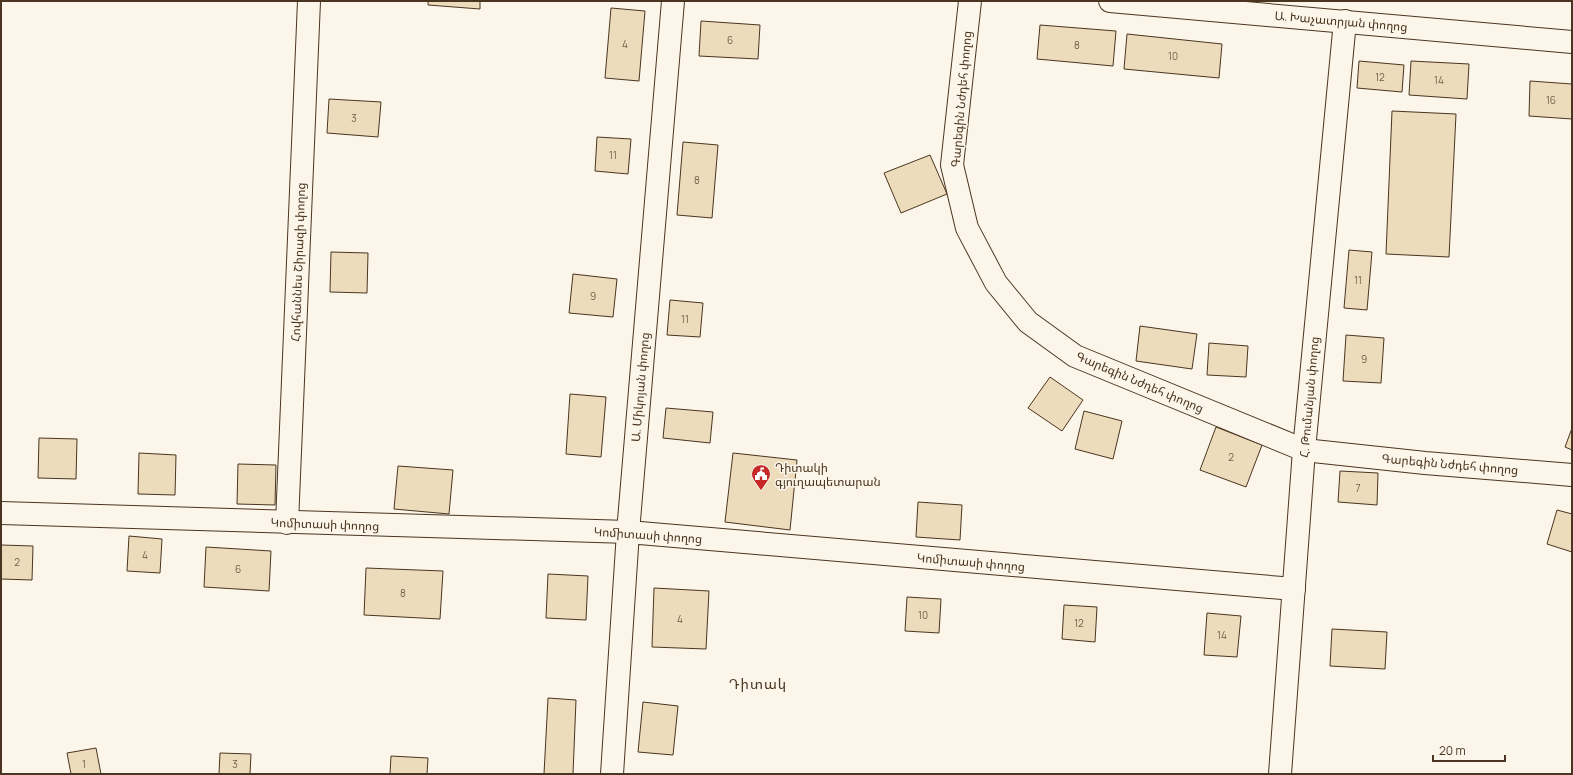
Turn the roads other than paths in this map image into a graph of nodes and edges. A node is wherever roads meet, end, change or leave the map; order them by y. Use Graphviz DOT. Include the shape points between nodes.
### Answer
graph roads {
  1 [pos="309,1"];
  2 [pos="673,1"];
  3 [pos="970,1"];
  4 [pos="1110,1"];
  5 [pos="1345,21"];
  6 [pos="1572,42"];
  7 [pos="1304,450"];
  8 [pos="1572,475"];
  9 [pos="1,513"];
  10 [pos="287,523"];
  11 [pos="628,532"];
  12 [pos="1294,589"];
  13 [pos="612,774"];
  14 [pos="1280,774"];
  1 -- 10 [label="street, Հովհաննես Շիրազի փողոց"];
  2 -- 11 [label="street, Ա. Միկոյան փողոց"];
  3 -- 7 [label="street, Գարեգին Նժդեհ փողոց" via="952,165 967,228 996,283 1028,322 1075,356"];
  4 -- 5 [label="street, Ա. Խաչատրյան փողոց"];
  5 -- 6 [label="street, Ա. Խաչատրյան փողոց"];
  5 -- 7 [label="street, Հ. Թումանյան փողոց"];
  7 -- 8 [label="street, Գարեգին Նժդեհ փողոց"];
  7 -- 12 [label="street, Հ. Թումանյան փողոց"];
  9 -- 10 [label="street, Կոմիտասի փողոց"];
  10 -- 11 [label="street, Կոմիտասի փողոց"];
  11 -- 12 [label="street, Կոմիտասի փողոց"];
  11 -- 13 [label="street, Ա. Միկոյան փողոց"];
  12 -- 14 [label="street, Հ. Թումանյան փողոց"];
}
